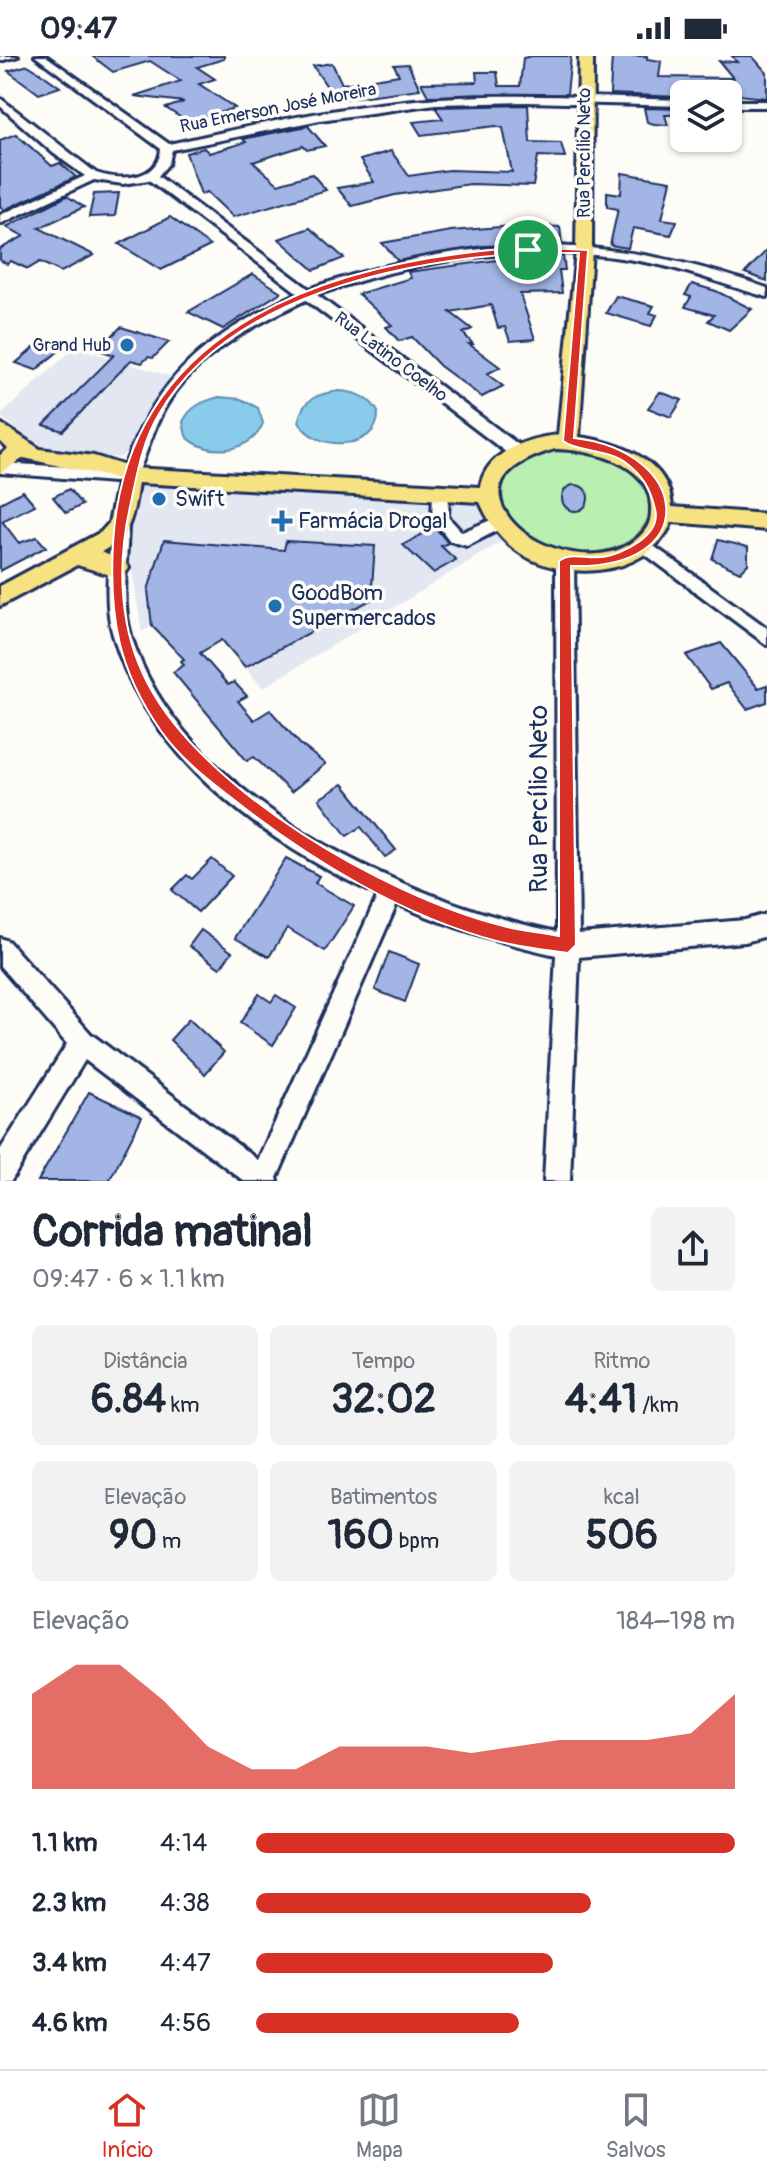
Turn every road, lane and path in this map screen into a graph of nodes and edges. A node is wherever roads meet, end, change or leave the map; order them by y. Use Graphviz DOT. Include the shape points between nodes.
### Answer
graph roads {
  1 [pos="13,56"];
  2 [pos="586,56"];
  3 [pos="1,57"];
  4 [pos="29,57"];
  5 [pos="47,58"];
  6 [pos="0,101"];
  7 [pos="584,101"];
  8 [pos="670,103"];
  9 [pos="742,104"];
  10 [pos="767,104"];
  11 [pos="167,148"];
  12 [pos="150,175"];
  13 [pos="93,176"];
  14 [pos="0,220"];
  15 [pos="584,250"];
  16 [pos="767,293"];
  17 [pos="307,294"];
  18 [pos="0,430"];
  19 [pos="568,441"];
  20 [pos="20,450"];
  21 [pos="517,452"];
  22 [pos="0,467"];
  23 [pos="129,475"];
  24 [pos="441,493"];
  25 [pos="488,495"];
  26 [pos="663,514"];
  27 [pos="767,522"];
  28 [pos="498,523"];
  29 [pos="120,526"];
  30 [pos="644,545"];
  31 [pos="77,557"];
  32 [pos="565,561"];
  33 [pos="117,568"];
  34 [pos="0,597"];
  35 [pos="767,638"];
  36 [pos="391,892"];
  37 [pos="767,925"];
  38 [pos="568,945"];
  39 [pos="0,949"];
  40 [pos="82,1043"];
  41 [pos="0,1174"];
  42 [pos="263,1180"];
  43 [pos="557,1181"];
  1 -- 3 [label="street"];
  2 -- 7 [label="main road, Rua Percílio Neto"];
  4 -- 5 [label="street"];
  5 -- 11 [label="street"];
  6 -- 13 [label="street"];
  7 -- 8 [label="street, Rua Emerson José Moreira"];
  7 -- 11 [label="street, Rua Emerson José Moreira" via="477,99 386,106"];
  7 -- 15 [label="main road, Rua Percílio Neto"];
  9 -- 10 [label="street"];
  11 -- 12 [label="street" via="167,158"];
  12 -- 13 [label="street"];
  12 -- 17 [label="street, Rua Latino Coelho"];
  13 -- 14 [label="street"];
  15 -- 16 [label="street" via="676,266"];
  15 -- 17 [label="street" via="460,254 375,272"];
  15 -- 19 [label="main road, Rua Percílio Neto"];
  17 -- 21 [label="street, Rua Latino Coelho"];
  17 -- 23 [label="street" via="236,330 174,384 152,416"];
  18 -- 20 [label="main road"];
  19 -- 21 [label="main road"];
  19 -- 26 [label="main road" via="628,458 655,484"];
  20 -- 22 [label="main road"];
  20 -- 23 [label="main road" via="112,466"];
  21 -- 25 [label="main road" via="496,471"];
  22 -- 23 [label="street"];
  23 -- 24 [label="main road"];
  23 -- 29 [label="main road"];
  24 -- 25 [label="main road"];
  24 -- 28 [label="street" via="440,518 456,537 472,539"];
  25 -- 28 [label="main road"];
  26 -- 27 [label="main road"];
  26 -- 30 [label="main road"];
  28 -- 32 [label="main road" via="526,547"];
  29 -- 31 [label="main road"];
  29 -- 33 [label="street"];
  30 -- 32 [label="main road" via="609,560"];
  30 -- 35 [label="street"];
  31 -- 33 [label="main road"];
  31 -- 34 [label="main road"];
  32 -- 38 [label="street, Rua Percílio Neto"];
  33 -- 36 [label="street" via="122,637 167,728 200,765 286,832"];
  36 -- 38 [label="street" via="500,934"];
  36 -- 42 [label="street"];
  37 -- 38 [label="street"];
  38 -- 43 [label="street, Rua Percílio Neto"];
  39 -- 40 [label="street"];
  40 -- 41 [label="street"];
  40 -- 42 [label="street"];
}
